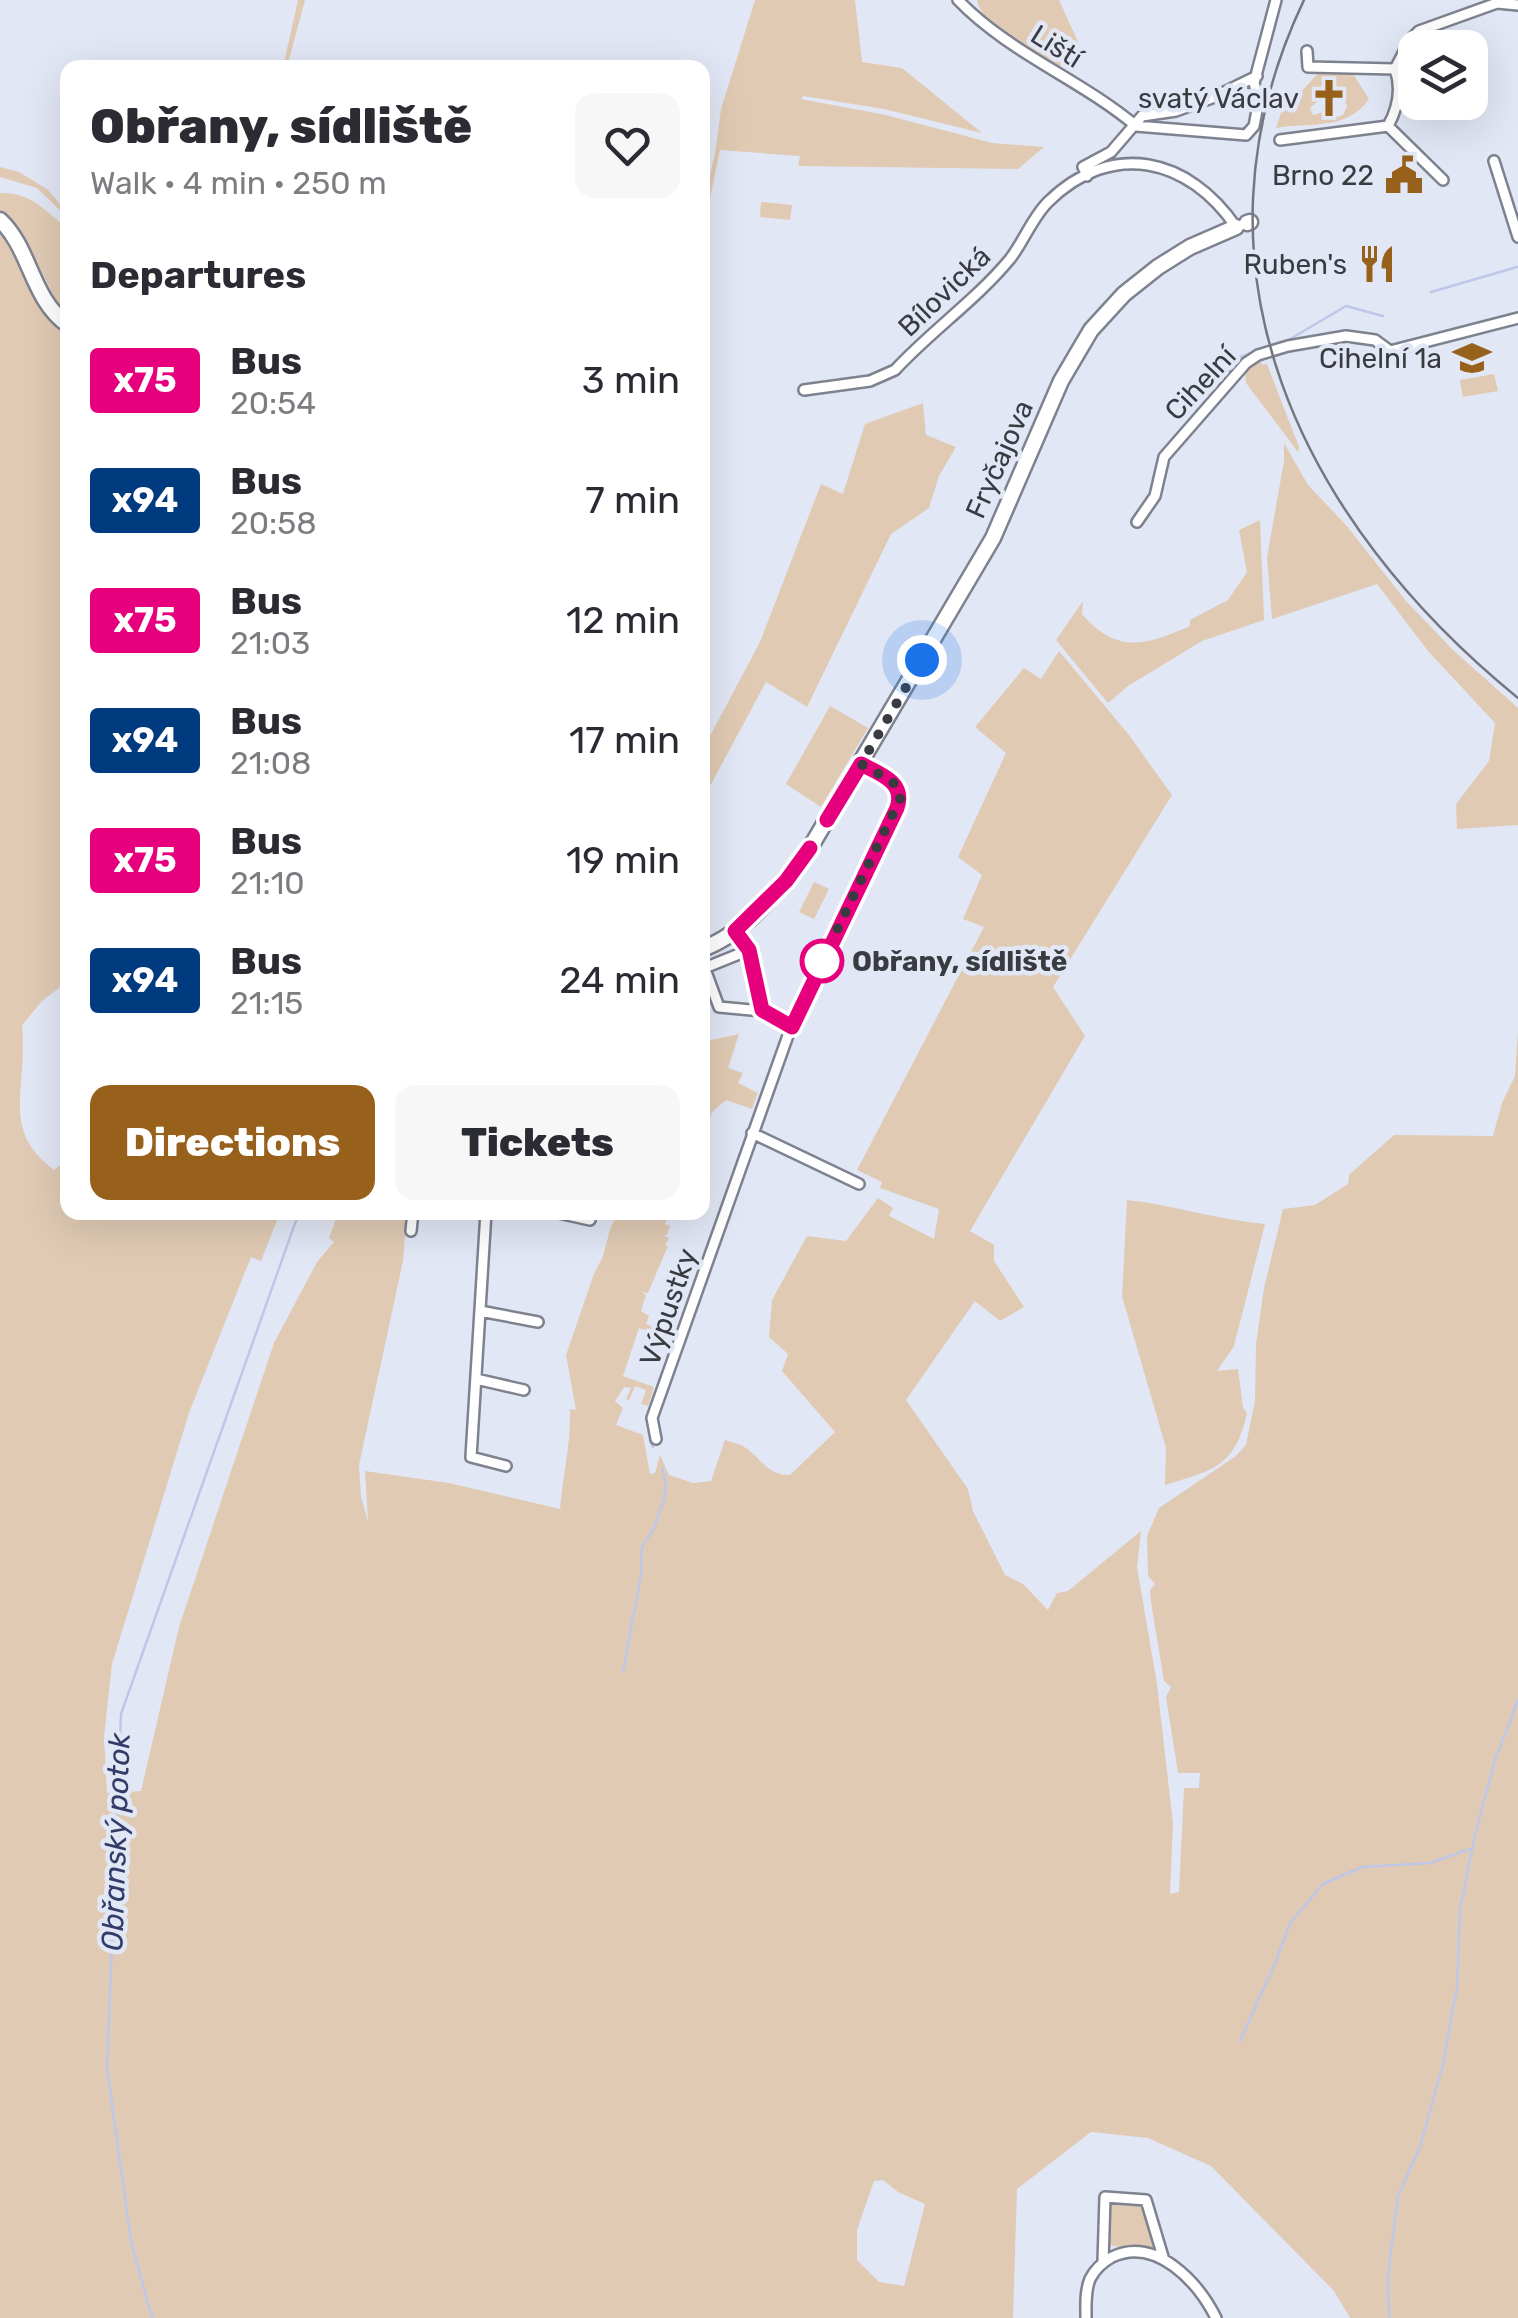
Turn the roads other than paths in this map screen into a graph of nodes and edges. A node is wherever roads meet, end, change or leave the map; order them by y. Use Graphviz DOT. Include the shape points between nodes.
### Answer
graph roads {
  1 [pos="958,0"];
  2 [pos="1276,0"];
  3 [pos="1518,6"];
  4 [pos="1308,50"];
  5 [pos="1395,69"];
  6 [pos="1256,76"];
  7 [pos="1136,126"];
  8 [pos="1388,126"];
  9 [pos="1282,156"];
  10 [pos="1494,161"];
  11 [pos="1087,176"];
  12 [pos="1443,180"];
  13 [pos="0,220"];
  14 [pos="1244,224"];
  15 [pos="1518,237"];
  16 [pos="1518,318"];
  17 [pos="60,319"];
  18 [pos="804,390"];
  19 [pos="1137,522"];
  20 [pos="861,764"];
  21 [pos="735,931"];
  22 [pos="710,945"];
  23 [pos="749,950"];
  24 [pos="710,966"];
  25 [pos="710,984"];
  26 [pos="762,1010"];
  27 [pos="792,1027"];
  28 [pos="752,1133"];
  29 [pos="859,1184"];
  30 [pos="412,1220"];
  31 [pos="486,1220"];
  32 [pos="411,1231"];
  33 [pos="480,1311"];
  34 [pos="538,1322"];
  35 [pos="476,1379"];
  36 [pos="524,1390"];
  37 [pos="656,1440"];
  38 [pos="506,1466"];
  39 [pos="1164,2260"];
  40 [pos="1103,2262"];
  41 [pos="1086,2318"];
  42 [pos="1216,2318"];
  1 -- 7 [label="street, Liští" via="988,28"];
  2 -- 6 [label="street"];
  3 -- 5 [label="street" via="1497,3 1418,32"];
  4 -- 5 [label="street" via="1308,67"];
  5 -- 8 [label="street" via="1398,103"];
  6 -- 7 [label="street" via="1212,98 1142,116"];
  6 -- 7 [label="street" via="1259,100 1246,134"];
  7 -- 11 [label="street, Bílovická" via="1083,167"];
  8 -- 9 [label="street" via="1284,141"];
  8 -- 12 [label="street"];
  10 -- 15 [label="street"];
  11 -- 14 [label="street, Bílovická" via="1129,164 1168,170 1199,184"];
  11 -- 18 [label="street, Bílovická" via="1049,201 1012,257 894,370 870,381"];
  13 -- 17 [label="main road"];
  14 -- 20 [label="main road, Fryčajova" via="1158,267 1091,330 1061,381 992,538"];
  16 -- 19 [label="street, Cihelní" via="1390,351 1375,340 1346,336 1258,355 1164,456 1155,496"];
  20 -- 21 [label="main road, Fryčajova" via="786,881"];
  20 -- 27 [label="street" via="893,782 901,797"];
  21 -- 22 [label="main road, Fryčajova"];
  21 -- 23 [label="street"];
  23 -- 24 [label="street"];
  23 -- 26 [label="street"];
  25 -- 26 [label="street" via="719,1007"];
  26 -- 27 [label="street"];
  27 -- 28 [label="street, Výpustky"];
  28 -- 29 [label="street"];
  28 -- 37 [label="street, Výpustky" via="652,1418"];
  30 -- 32 [label="street"];
  31 -- 33 [label="street"];
  33 -- 34 [label="street"];
  33 -- 35 [label="street"];
  35 -- 36 [label="street"];
  35 -- 38 [label="street" via="472,1457"];
  39 -- 40 [label="street" via="1133,2251"];
  39 -- 40 [label="street" via="1146,2200 1105,2197"];
  39 -- 42 [label="street" via="1197,2288"];
  40 -- 41 [label="street" via="1088,2282"];
}
